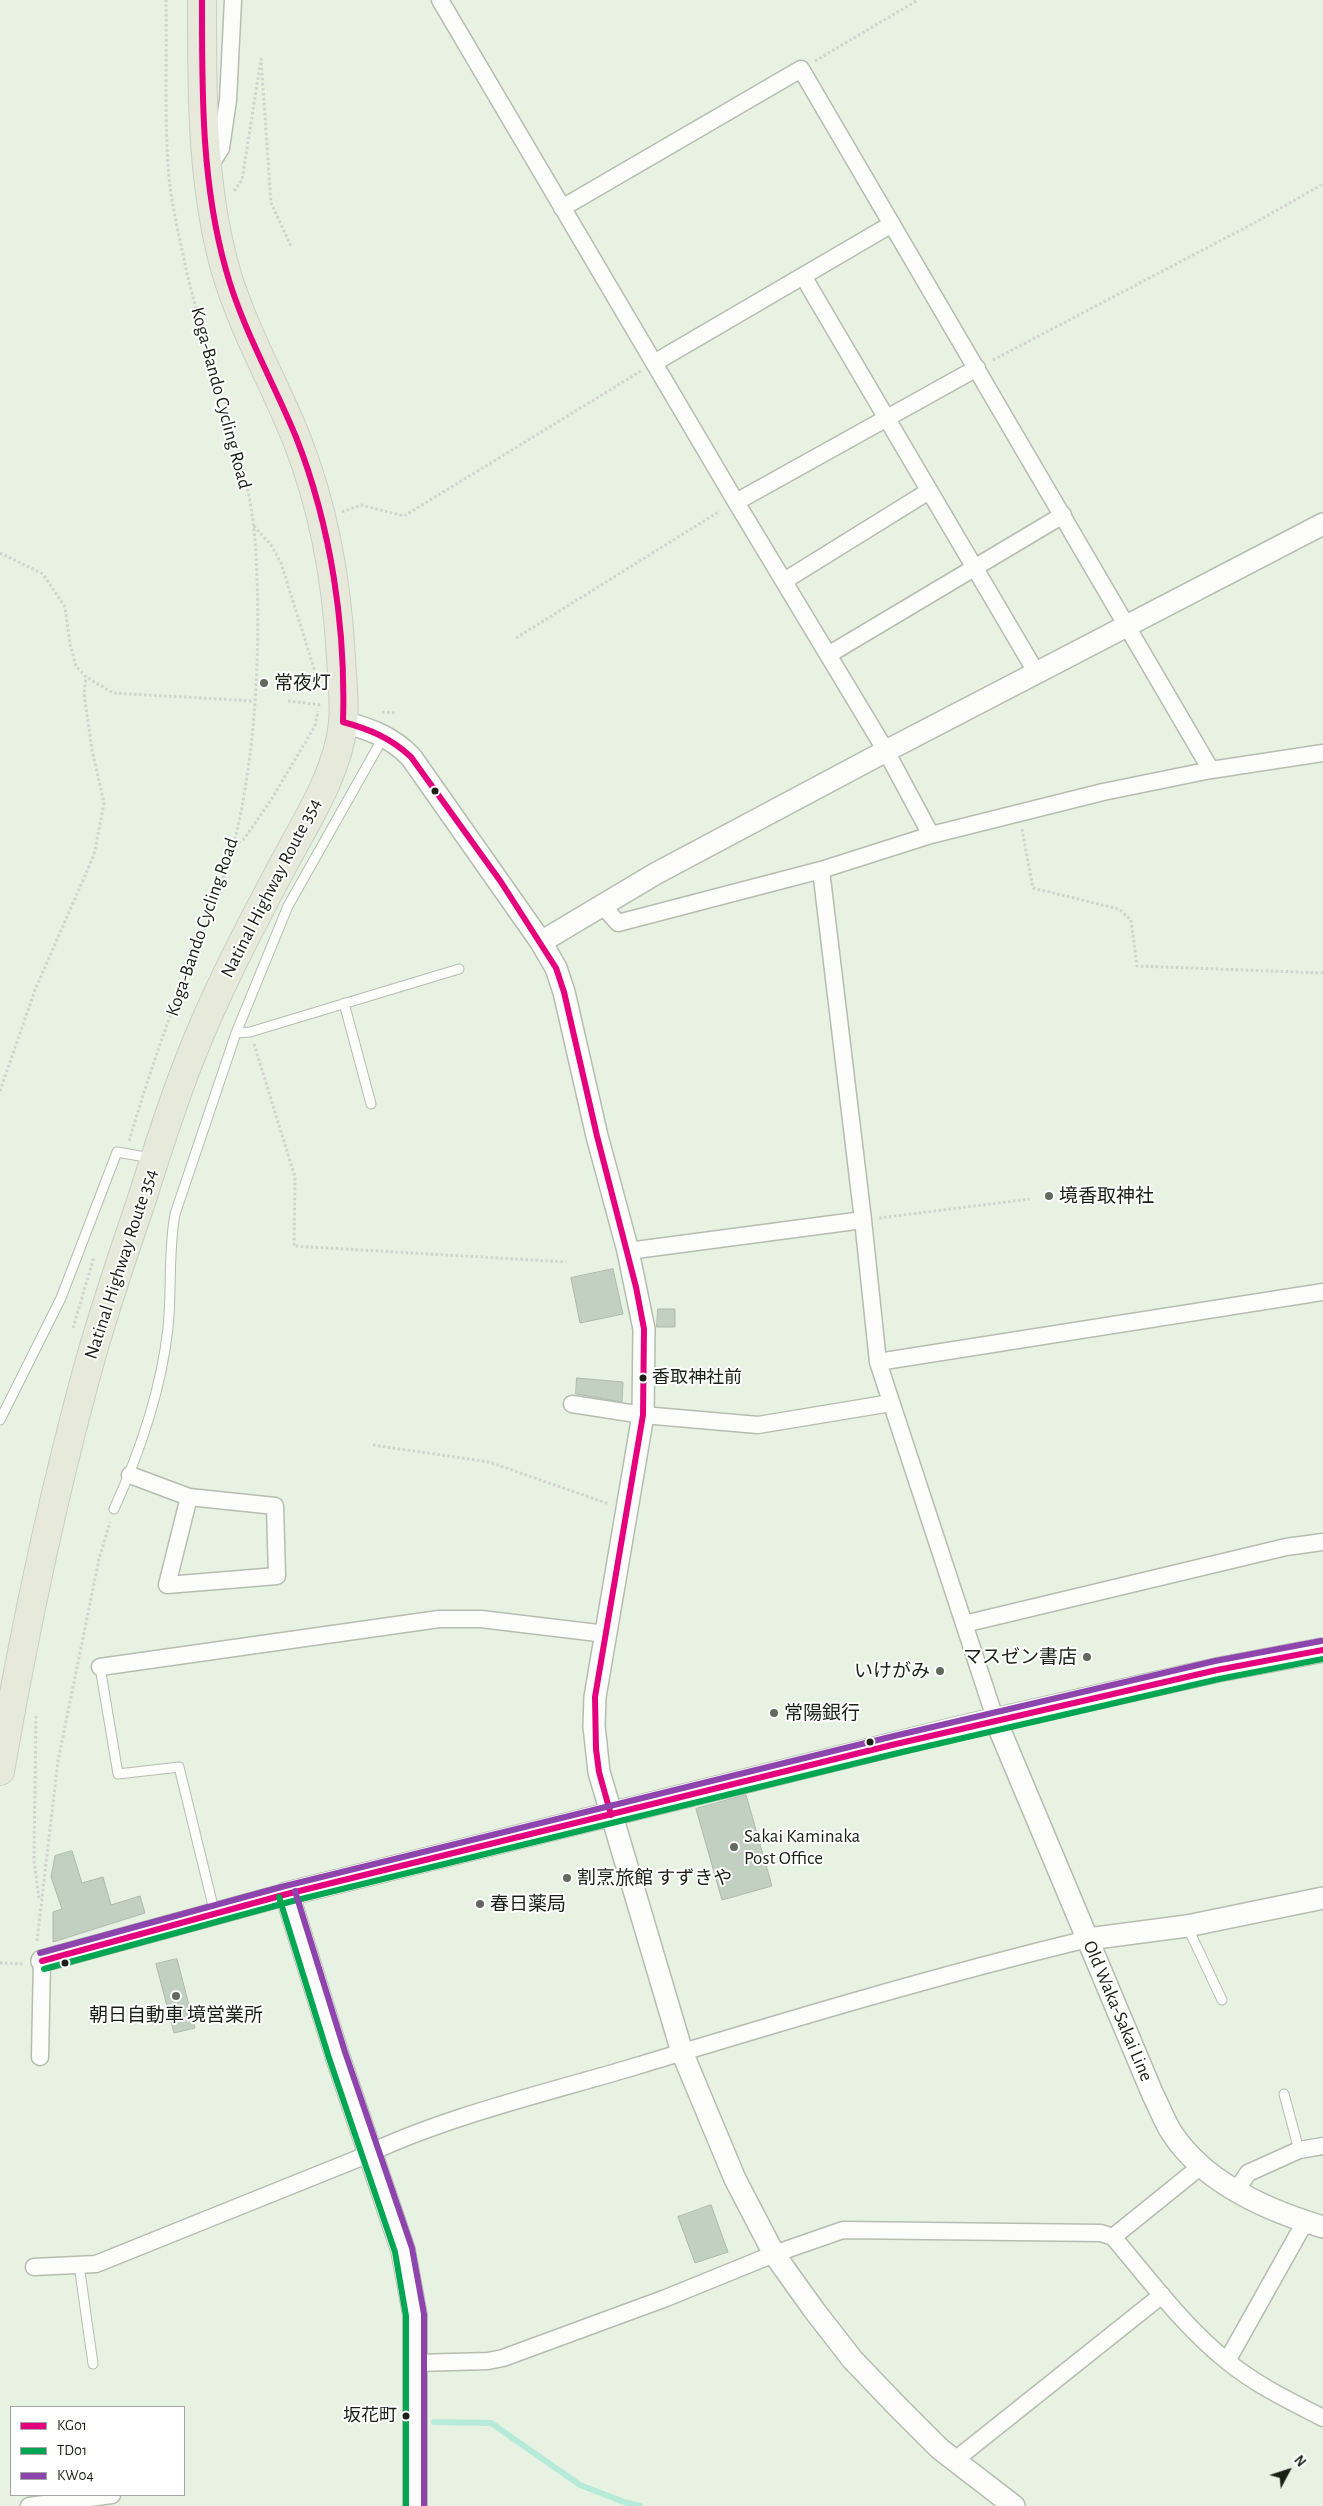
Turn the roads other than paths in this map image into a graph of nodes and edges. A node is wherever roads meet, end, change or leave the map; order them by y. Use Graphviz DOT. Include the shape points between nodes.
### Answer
graph roads {
  1 [pos="202,0"];
  2 [pos="233,0"];
  3 [pos="440,0"];
  4 [pos="207,171"];
  5 [pos="562,208"];
  6 [pos="892,224"];
  7 [pos="803,276"];
  8 [pos="654,363"];
  9 [pos="977,368"];
  10 [pos="886,418"];
  11 [pos="929,491"];
  12 [pos="736,502"];
  13 [pos="1063,514"];
  14 [pos="1323,524"];
  15 [pos="974,567"];
  16 [pos="784,581"];
  17 [pos="1127,624"];
  18 [pos="828,655"];
  19 [pos="1036,672"];
  20 [pos="343,722"];
  21 [pos="384,736"];
  22 [pos="886,751"];
  23 [pos="1323,753"];
  24 [pos="1211,770"];
  25 [pos="931,835"];
  26 [pos="821,870"];
  27 [pos="602,905"];
  28 [pos="541,942"];
  29 [pos="459,969"];
  30 [pos="344,1003"];
  31 [pos="236,1033"];
  32 [pos="371,1104"];
  33 [pos="155,1159"];
  34 [pos="864,1220"];
  35 [pos="628,1251"];
  36 [pos="1323,1292"];
  37 [pos="878,1362"];
  38 [pos="891,1403"];
  39 [pos="572,1404"];
  40 [pos="643,1415"];
  41 [pos="0,1420"];
  42 [pos="130,1475"];
  43 [pos="189,1497"];
  44 [pos="114,1509"];
  45 [pos="1323,1542"];
  46 [pos="964,1624"];
  47 [pos="606,1634"];
  48 [pos="1323,1650"];
  49 [pos="100,1667"];
  50 [pos="996,1720"];
  51 [pos="0,1771"];
  52 [pos="611,1815"];
  53 [pos="287,1894"];
  54 [pos="1323,1898"];
  55 [pos="215,1914"];
  56 [pos="1187,1926"];
  57 [pos="1088,1939"];
  58 [pos="37,1956"];
  59 [pos="1222,2000"];
  60 [pos="682,2052"];
  61 [pos="40,2057"];
  62 [pos="1284,2094"];
  63 [pos="1323,2146"];
  64 [pos="1299,2150"];
  65 [pos="371,2152"];
  66 [pos="1200,2166"];
  67 [pos="1236,2191"];
  68 [pos="1314,2224"];
  69 [pos="1113,2237"];
  70 [pos="774,2254"];
  71 [pos="79,2265"];
  72 [pos="34,2267"];
  73 [pos="1162,2295"];
  74 [pos="1227,2361"];
  75 [pos="416,2363"];
  76 [pos="93,2364"];
  77 [pos="1323,2418"];
  78 [pos="955,2460"];
  79 [pos="104,2496"];
  80 [pos="29,2506"];
  81 [pos="414,2506"];
  82 [pos="1014,2506"];
  1 -- 4 [label="highway, Natinal Highway Route 354"];
  2 -- 4 [label="street" via="228,100 221,148"];
  3 -- 5 [label="street"];
  4 -- 20 [label="highway, Natinal Highway Route 354" via="213,220 226,271 246,330 312,478 323,518 340,621"];
  5 -- 6 [label="street" via="801,69"];
  5 -- 8 [label="street"];
  6 -- 7 [label="street"];
  6 -- 9 [label="street"];
  7 -- 8 [label="street"];
  7 -- 10 [label="street"];
  8 -- 12 [label="street"];
  9 -- 10 [label="street"];
  9 -- 13 [label="street"];
  10 -- 11 [label="street"];
  10 -- 12 [label="street"];
  11 -- 15 [label="street"];
  11 -- 16 [label="street"];
  12 -- 16 [label="street"];
  13 -- 15 [label="street"];
  13 -- 17 [label="street"];
  14 -- 17 [label="street"];
  15 -- 18 [label="street"];
  15 -- 19 [label="street"];
  16 -- 18 [label="street"];
  17 -- 19 [label="street"];
  17 -- 24 [label="street"];
  18 -- 22 [label="street"];
  19 -- 22 [label="street"];
  20 -- 21 [label="street"];
  20 -- 33 [label="highway, Natinal Highway Route 354" via="340,743 326,781 208,1015"];
  21 -- 28 [label="street" via="404,749 416,763"];
  21 -- 31 [label="lane" via="288,906"];
  22 -- 25 [label="street"];
  22 -- 27 [label="street"];
  23 -- 24 [label="street"];
  24 -- 25 [label="street"];
  25 -- 26 [label="street"];
  26 -- 27 [label="street" via="618,923"];
  26 -- 34 [label="street"];
  27 -- 28 [label="street"];
  28 -- 35 [label="street" via="556,968 564,992 597,1136"];
  29 -- 30 [label="lane"];
  30 -- 31 [label="lane" via="250,1032"];
  30 -- 32 [label="lane"];
  31 -- 42 [label="lane" via="174,1214 168,1327 152,1404"];
  33 -- 41 [label="lane" via="117,1152 61,1298"];
  33 -- 51 [label="highway, Natinal Highway Route 354" via="83,1387 35,1583"];
  34 -- 35 [label="street"];
  34 -- 37 [label="street"];
  35 -- 40 [label="street" via="644,1329"];
  36 -- 37 [label="street"];
  37 -- 38 [label="street"];
  38 -- 40 [label="street" via="758,1425"];
  38 -- 46 [label="street"];
  39 -- 40 [label="street"];
  40 -- 47 [label="street"];
  42 -- 43 [label="street"];
  42 -- 44 [label="lane"];
  43 -- 43 [label="street" via="275,1506 277,1576 167,1585"];
  45 -- 46 [label="street" via="1286,1547"];
  46 -- 50 [label="street"];
  47 -- 49 [label="street" via="481,1619 440,1619"];
  47 -- 52 [label="street" via="595,1697 594,1726 599,1772"];
  48 -- 50 [label="main road" via="1217,1670"];
  49 -- 55 [label="lane" via="118,1774 180,1767"];
  50 -- 52 [label="main road"];
  50 -- 57 [label="street, Old Waka-Sakai Line"];
  52 -- 53 [label="main road"];
  52 -- 60 [label="street"];
  53 -- 55 [label="street"];
  53 -- 65 [label="main road" via="337,2056"];
  54 -- 56 [label="street"];
  55 -- 58 [label="street"];
  56 -- 57 [label="street"];
  56 -- 59 [label="lane"];
  57 -- 60 [label="street" via="888,1991"];
  57 -- 66 [label="street, Old Waka-Sakai Line" via="1153,2095 1174,2136"];
  58 -- 61 [label="street"];
  60 -- 65 [label="street" via="481,2112"];
  60 -- 70 [label="street" via="735,2179"];
  62 -- 64 [label="lane"];
  63 -- 64 [label="street"];
  64 -- 67 [label="street" via="1248,2173"];
  65 -- 71 [label="street" via="96,2264"];
  65 -- 75 [label="main road" via="404,2250 415,2315"];
  66 -- 67 [label="street, Old Waka-Sakai Line"];
  66 -- 69 [label="street"];
  67 -- 68 [label="street, Old Waka-Sakai Line"];
  68 -- 74 [label="street"];
  69 -- 70 [label="street" via="1101,2233 859,2228 835,2232"];
  69 -- 73 [label="street"];
  70 -- 75 [label="street" via="503,2358"];
  70 -- 78 [label="street" via="852,2359"];
  71 -- 72 [label="street"];
  71 -- 76 [label="lane"];
  73 -- 74 [label="street"];
  73 -- 78 [label="street"];
  74 -- 77 [label="street" via="1267,2389"];
  75 -- 81 [label="main road"];
  78 -- 82 [label="street"];
  79 -- 80 [label="street"];
}
